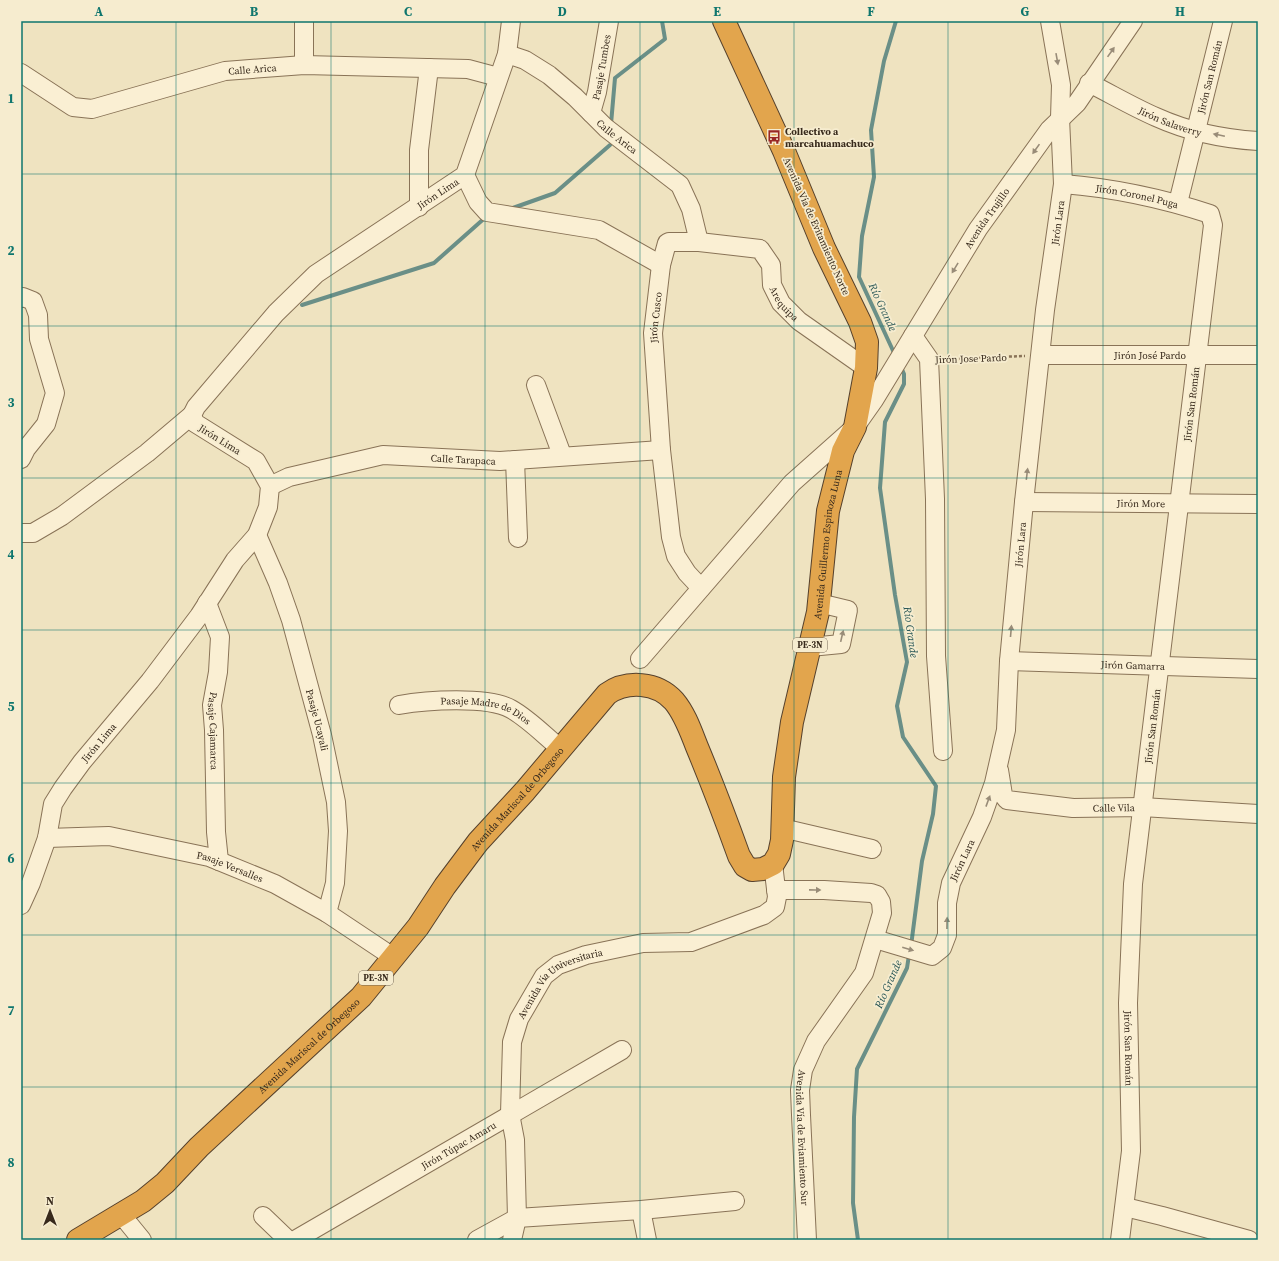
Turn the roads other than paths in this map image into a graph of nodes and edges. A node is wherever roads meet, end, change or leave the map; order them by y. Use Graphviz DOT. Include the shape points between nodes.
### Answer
graph roads {
  1 [pos="304,21"];
  2 [pos="511,21"];
  3 [pos="609,21"];
  4 [pos="724,21"];
  5 [pos="1050,21"];
  6 [pos="1133,21"];
  7 [pos="1223,21"];
  8 [pos="507,54"];
  9 [pos="304,65"];
  10 [pos="429,68"];
  11 [pos="21,73"];
  12 [pos="498,76"];
  13 [pos="1090,83"];
  14 [pos="591,113"];
  15 [pos="1060,118"];
  16 [pos="1197,131"];
  17 [pos="1258,141"];
  18 [pos="465,175"];
  19 [pos="1063,184"];
  20 [pos="1178,203"];
  21 [pos="418,207"];
  22 [pos="1210,214"];
  23 [pos="699,242"];
  24 [pos="661,264"];
  25 [pos="21,298"];
  26 [pos="912,338"];
  27 [pos="1042,355"];
  28 [pos="1198,355"];
  29 [pos="1258,355"];
  30 [pos="866,368"];
  31 [pos="536,385"];
  32 [pos="192,416"];
  33 [pos="855,426"];
  34 [pos="661,450"];
  35 [pos="562,456"];
  36 [pos="21,459"];
  37 [pos="515,460"];
  38 [pos="270,486"];
  39 [pos="1024,502"];
  40 [pos="1258,504"];
  41 [pos="1179,505"];
  42 [pos="21,533"];
  43 [pos="257,535"];
  44 [pos="518,538"];
  45 [pos="701,588"];
  46 [pos="208,603"];
  47 [pos="819,603"];
  48 [pos="810,647"];
  49 [pos="640,659"];
  50 [pos="1009,661"];
  51 [pos="1159,665"];
  52 [pos="1258,669"];
  53 [pos="399,705"];
  54 [pos="561,749"];
  55 [pos="942,751"];
  56 [pos="999,765"];
  57 [pos="1142,807"];
  58 [pos="1258,814"];
  59 [pos="782,828"];
  60 [pos="47,838"];
  61 [pos="872,849"];
  62 [pos="219,862"];
  63 [pos="773,864"];
  64 [pos="776,890"];
  65 [pos="21,905"];
  66 [pos="328,913"];
  67 [pos="880,940"];
  68 [pos="394,957"];
  69 [pos="622,1050"];
  70 [pos="510,1114"];
  71 [pos="735,1201"];
  72 [pos="1125,1208"];
  73 [pos="641,1210"];
  74 [pos="120,1213"];
  75 [pos="263,1216"];
  76 [pos="517,1218"];
  77 [pos="78,1240"];
  78 [pos="142,1240"];
  79 [pos="288,1240"];
  80 [pos="295,1240"];
  81 [pos="477,1240"];
  82 [pos="512,1240"];
  83 [pos="647,1240"];
  84 [pos="807,1240"];
  85 [pos="1120,1240"];
  86 [pos="1249,1240"];
  1 -- 9 [label="street"];
  2 -- 8 [label="street, Jirón Lima"];
  3 -- 14 [label="street, Pasaje Tumbes"];
  4 -- 30 [label="highway, Avenida Vía de Evitamiento Norte" via="784,151 824,248 860,322 867,342"];
  5 -- 15 [label="street, Jirón Lara, one-way" via="1061,86"];
  13 -- 6 [label="street, Avenida Trujillo / PE-3N, one-way"];
  7 -- 16 [label="street, Jirón San Román"];
  8 -- 12 [label="street, Jirón Lima"];
  8 -- 14 [label="street, Calle Arica" via="525,60 549,75"];
  9 -- 10 [label="street, Calle Arica"];
  9 -- 11 [label="street, Calle Arica" via="225,71 92,109 73,107"];
  10 -- 12 [label="street, Calle Arica" via="468,69"];
  10 -- 21 [label="street" via="419,150"];
  12 -- 18 [label="street, Jirón Lima"];
  13 -- 15 [label="street, Avenida Trujillo / PE-3N" via="1076,103"];
  13 -- 16 [label="street, Jirón Salaverry" via="1156,117"];
  14 -- 23 [label="street, Calle Arica" via="606,128 680,185 691,209"];
  15 -- 19 [label="street, Jirón Lara"];
  15 -- 26 [label="street, Avenida Trujillo / PE-3N, one-way" via="978,228"];
  17 -- 16 [label="street, Jirón Salaverry, one-way"];
  16 -- 20 [label="street, Jirón San Román"];
  18 -- 21 [label="street, Jirón Lima"];
  18 -- 24 [label="street" via="478,202 487,212 599,230"];
  19 -- 20 [label="street, Jirón Coronel Puga" via="1102,187"];
  19 -- 27 [label="street, Jirón Lara" via="1045,310"];
  20 -- 22 [label="street, Jirón Coronel Puga"];
  21 -- 32 [label="street, Jirón Lima" via="316,274 276,313 196,406"];
  22 -- 28 [label="street, Jirón San Román" via="1213,224"];
  23 -- 24 [label="street, Arequipa" via="669,242 664,246"];
  23 -- 30 [label="street, Arequipa" via="760,249 771,265 772,285 780,303 799,321"];
  24 -- 34 [label="street, Jirón Cusco" via="653,333"];
  25 -- 36 [label="street" via="32,301 38,315 39,339 55,393 46,424"];
  26 -- 33 [label="street, Avenida Trujillo / PE-3N"];
  26 -- 55 [label="street, Jirón Jose Pardo" via="929,359 935,507 936,656"];
  27 -- 28 [label="street, Jirón José Pardo"];
  39 -- 27 [label="street, Jirón Lara, one-way"];
  28 -- 29 [label="street, Jirón José Pardo"];
  28 -- 41 [label="street, Jirón San Román"];
  30 -- 33 [label="highway, Avenida Guillermo Espinoza Luna"];
  31 -- 35 [label="street"];
  32 -- 38 [label="street, Jirón Lima" via="195,423 256,461"];
  32 -- 42 [label="street" via="62,516 33,533"];
  33 -- 45 [label="street, Avenida Trujillo" via="792,483"];
  33 -- 47 [label="highway, Avenida Guillermo Espinoza Luna / PE-3N" via="843,451 831,493"];
  34 -- 35 [label="street, Calle Tarapaca"];
  34 -- 45 [label="street, Jirón Cusco" via="671,537 676,556"];
  35 -- 37 [label="street, Calle Tarapaca"];
  37 -- 38 [label="street, Calle Tarapaca" via="383,455 290,477"];
  37 -- 44 [label="street"];
  38 -- 43 [label="street, Jirón Lima" via="268,507"];
  39 -- 41 [label="street, Jirón More"];
  50 -- 39 [label="street, Jirón Lara, one-way"];
  40 -- 41 [label="street, Jirón More"];
  41 -- 51 [label="street, Jirón San Román"];
  43 -- 46 [label="street, Jirón Lima" via="235,560"];
  43 -- 66 [label="street, Pasaje Ucayali" via="291,620 322,736 336,802 338,831 335,883"];
  45 -- 49 [label="street, Avenida Trujillo"];
  46 -- 60 [label="street, Jirón Lima" via="150,681 63,788 53,804"];
  46 -- 62 [label="street, Pasaje Cajamarca" via="220,637 218,672 212,705"];
  47 -- 48 [label="highway, Avenida Guillermo Espinoza Luna / PE-3N"];
  48 -- 47 [label="street, one-way" via="841,644 848,610"];
  48 -- 59 [label="highway, Avenida Guillermo Espinoza Luna / PE-3N" via="792,722 784,777"];
  50 -- 51 [label="street, Jirón Gamarra"];
  50 -- 56 [label="street, Jirón Lara" via="1006,730"];
  51 -- 52 [label="street, Jirón Gamarra"];
  51 -- 57 [label="street, Jirón San Román"];
  53 -- 54 [label="street, Pasaje Madre de Dios" via="442,701 495,703 516,713"];
  54 -- 63 [label="highway, Avenida Mariscal de Orbegoso / PE-3N" via="607,694 615,688 637,685 660,691 674,701 687,723 745,866 752,870 763,869"];
  54 -- 68 [label="highway, Avenida Mariscal de Orbegoso / PE-3N" via="478,842"];
  56 -- 57 [label="street, Calle Vila" via="1003,795 1007,800 1073,808"];
  67 -- 56 [label="street, Jirón Lara, one-way" via="932,956 942,948 947,935 947,903 952,883 982,817"];
  57 -- 58 [label="street, Calle Vila"];
  57 -- 72 [label="street, Jirón San Román" via="1133,884 1129,955 1128,1049 1132,1152"];
  59 -- 61 [label="street"];
  59 -- 63 [label="highway, Avenida Guillermo Espinoza Luna / PE-3N" via="779,854"];
  60 -- 62 [label="street, Pasaje Versalles" via="109,836 188,852"];
  60 -- 65 [label="street, Jirón Lima"];
  62 -- 66 [label="street, Pasaje Versalles" via="275,884"];
  63 -- 64 [label="street, Avenida Vía Universitaria"];
  64 -- 67 [label="street, Avenida Vía de Eviamiento Sur, one-way" via="824,890 877,895 882,913"];
  64 -- 70 [label="street, Avenida Vía Universitaria" via="775,907 764,915 717,933 691,942 643,943 586,955 558,965 544,976 519,1019 512,1042"];
  66 -- 68 [label="street, Pasaje Versalles"];
  67 -- 84 [label="street, Avenida Vía de Eviamiento Sur" via="864,973 816,1040 803,1070 800,1090"];
  68 -- 74 [label="highway, Avenida Mariscal de Orbegoso / PE-3N" via="361,997 199,1147 165,1183 143,1201"];
  69 -- 70 [label="street, Jirón Túpac Amaru"];
  70 -- 76 [label="street, Avenida Vía Universitaria" via="515,1140"];
  70 -- 80 [label="street, Jirón Túpac Amaru"];
  71 -- 73 [label="street"];
  72 -- 85 [label="street, Jirón San Román"];
  72 -- 86 [label="street"];
  73 -- 76 [label="street"];
  73 -- 83 [label="street"];
  74 -- 77 [label="highway, Avenida Mariscal de Orbegoso / PE-3N"];
  74 -- 78 [label="street"];
  75 -- 79 [label="street"];
  76 -- 81 [label="street"];
  76 -- 82 [label="street, Avenida Vía Universitaria"];
}
